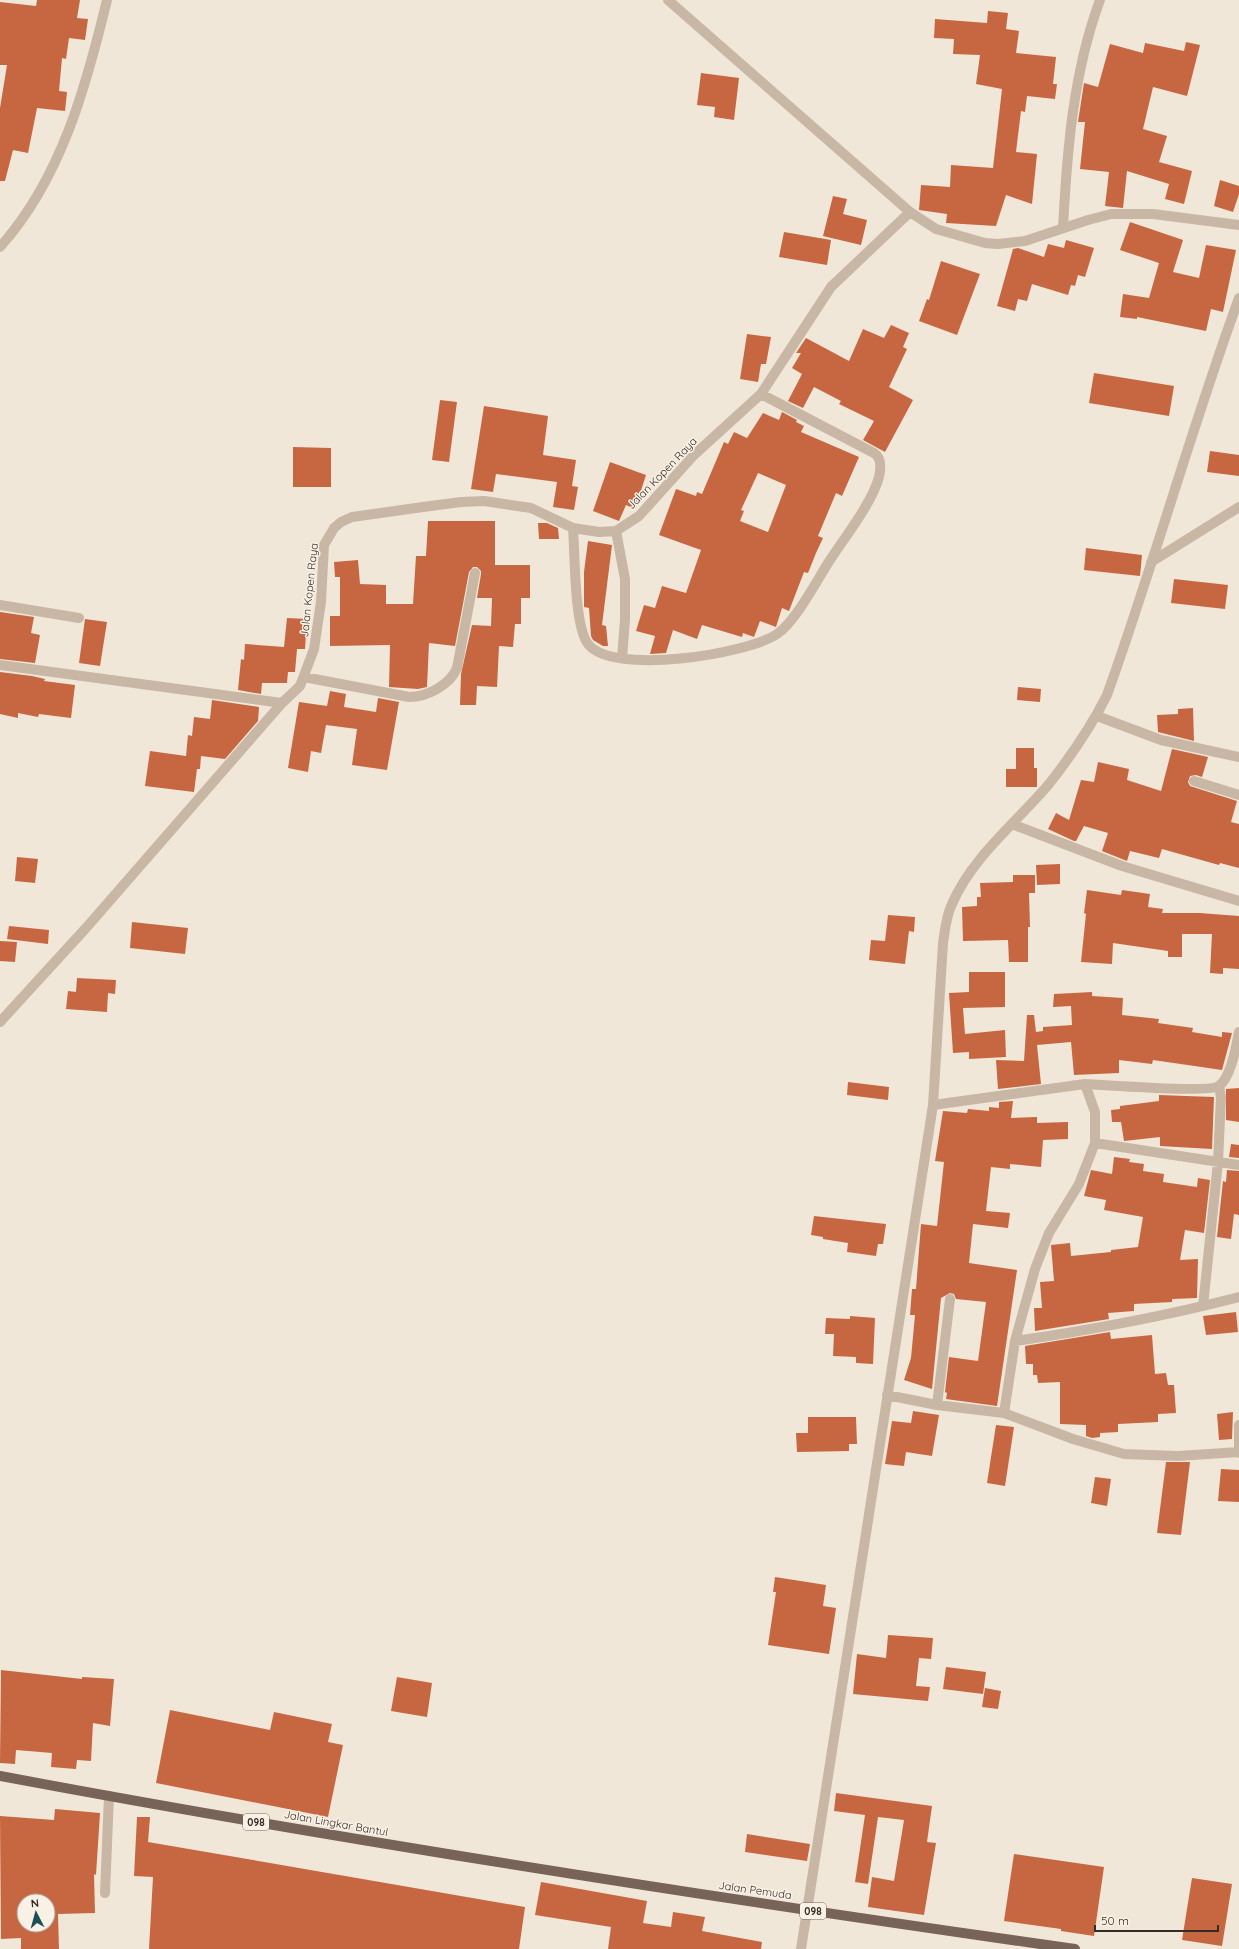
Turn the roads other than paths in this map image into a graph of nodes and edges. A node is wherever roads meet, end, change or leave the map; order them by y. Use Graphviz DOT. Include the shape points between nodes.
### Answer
graph roads {
  1 [pos="107,0"];
  2 [pos="668,0"];
  3 [pos="1100,0"];
  4 [pos="910,212"];
  5 [pos="1239,225"];
  6 [pos="1063,228"];
  7 [pos="0,247"];
  8 [pos="1239,298"];
  9 [pos="761,394"];
  10 [pos="1239,507"];
  11 [pos="574,528"];
  12 [pos="616,531"];
  13 [pos="1151,562"];
  14 [pos="475,573"];
  15 [pos="0,605"];
  16 [pos="79,618"];
  17 [pos="622,658"];
  18 [pos="0,665"];
  19 [pos="304,677"];
  20 [pos="282,703"];
  21 [pos="1097,716"];
  22 [pos="1239,757"];
  23 [pos="1194,782"];
  24 [pos="1239,795"];
  25 [pos="1012,824"];
  26 [pos="1239,901"];
  27 [pos="0,1022"];
  28 [pos="1239,1032"];
  29 [pos="1236,1056"];
  30 [pos="1085,1084"];
  31 [pos="1220,1086"];
  32 [pos="933,1105"];
  33 [pos="1096,1143"];
  34 [pos="1218,1162"];
  35 [pos="1239,1165"];
  36 [pos="1239,1297"];
  37 [pos="950,1298"];
  38 [pos="1239,1304"];
  39 [pos="1204,1306"];
  40 [pos="1015,1341"];
  41 [pos="886,1396"];
  42 [pos="937,1405"];
  43 [pos="1004,1413"];
  44 [pos="1239,1425"];
  45 [pos="1239,1452"];
  46 [pos="0,1776"];
  47 [pos="109,1796"];
  48 [pos="550,1871"];
  49 [pos="105,1893"];
  50 [pos="807,1910"];
  51 [pos="801,1949"];
  52 [pos="1075,1949"];
  1 -- 7 [label="street" via="95,49 59,153 30,210"];
  2 -- 4 [label="street"];
  3 -- 6 [label="street" via="1084,53 1071,117"];
  4 -- 6 [label="street" via="936,229 985,243 1011,244"];
  4 -- 9 [label="street, Jalan Kopen Raya" via="831,287"];
  5 -- 6 [label="street" via="1153,214 1120,214"];
  8 -- 13 [label="street" via="1214,366"];
  9 -- 12 [label="street, Jalan Kopen Raya" via="694,455 639,516"];
  9 -- 17 [label="street" via="876,454 880,460 880,471 872,494 797,611 778,633 734,649 693,657 651,662"];
  10 -- 13 [label="street"];
  11 -- 12 [label="street, Jalan Kopen Raya" via="600,532"];
  11 -- 17 [label="street" via="577,608 587,644 595,651"];
  11 -- 19 [label="street, Jalan Kopen Raya" via="531,508 484,501 352,517 341,522 334,528 324,545 316,641"];
  12 -- 17 [label="street" via="625,579"];
  13 -- 21 [label="street" via="1115,672"];
  14 -- 19 [label="street" via="457,668 452,678 445,683 425,695 409,696"];
  15 -- 16 [label="street"];
  18 -- 20 [label="street"];
  19 -- 20 [label="street, Jalan Kopen Raya" via="300,686"];
  20 -- 27 [label="street, Jalan Kopen Raya" via="86,928"];
  21 -- 22 [label="street" via="1161,740"];
  21 -- 25 [label="street" via="1048,784"];
  23 -- 24 [label="street"];
  25 -- 26 [label="street" via="1122,866"];
  25 -- 32 [label="street" via="965,880 947,917 943,943"];
  28 -- 29 [label="street"];
  29 -- 31 [label="street"];
  30 -- 31 [label="street" via="1202,1090"];
  30 -- 32 [label="street"];
  30 -- 33 [label="street" via="1095,1112"];
  31 -- 34 [label="street"];
  32 -- 41 [label="street"];
  33 -- 34 [label="street"];
  33 -- 40 [label="street" via="1079,1184 1049,1233 1035,1269"];
  34 -- 35 [label="street"];
  34 -- 39 [label="street"];
  36 -- 38 [label="street"];
  36 -- 39 [label="street"];
  37 -- 42 [label="street"];
  39 -- 40 [label="street" via="1077,1332"];
  40 -- 43 [label="street"];
  41 -- 42 [label="street"];
  41 -- 50 [label="street"];
  42 -- 43 [label="street"];
  43 -- 45 [label="street" via="1073,1439 1124,1454 1178,1456"];
  44 -- 45 [label="street"];
  46 -- 47 [label="main road, Jalan Lingkar Bantul / 098"];
  47 -- 48 [label="main road, Jalan Lingkar Bantul / 098"];
  47 -- 49 [label="street"];
  48 -- 50 [label="main road, Jalan Pemuda / 098"];
  50 -- 51 [label="street"];
  50 -- 52 [label="main road, Jalan Pemuda / 098"];
}
